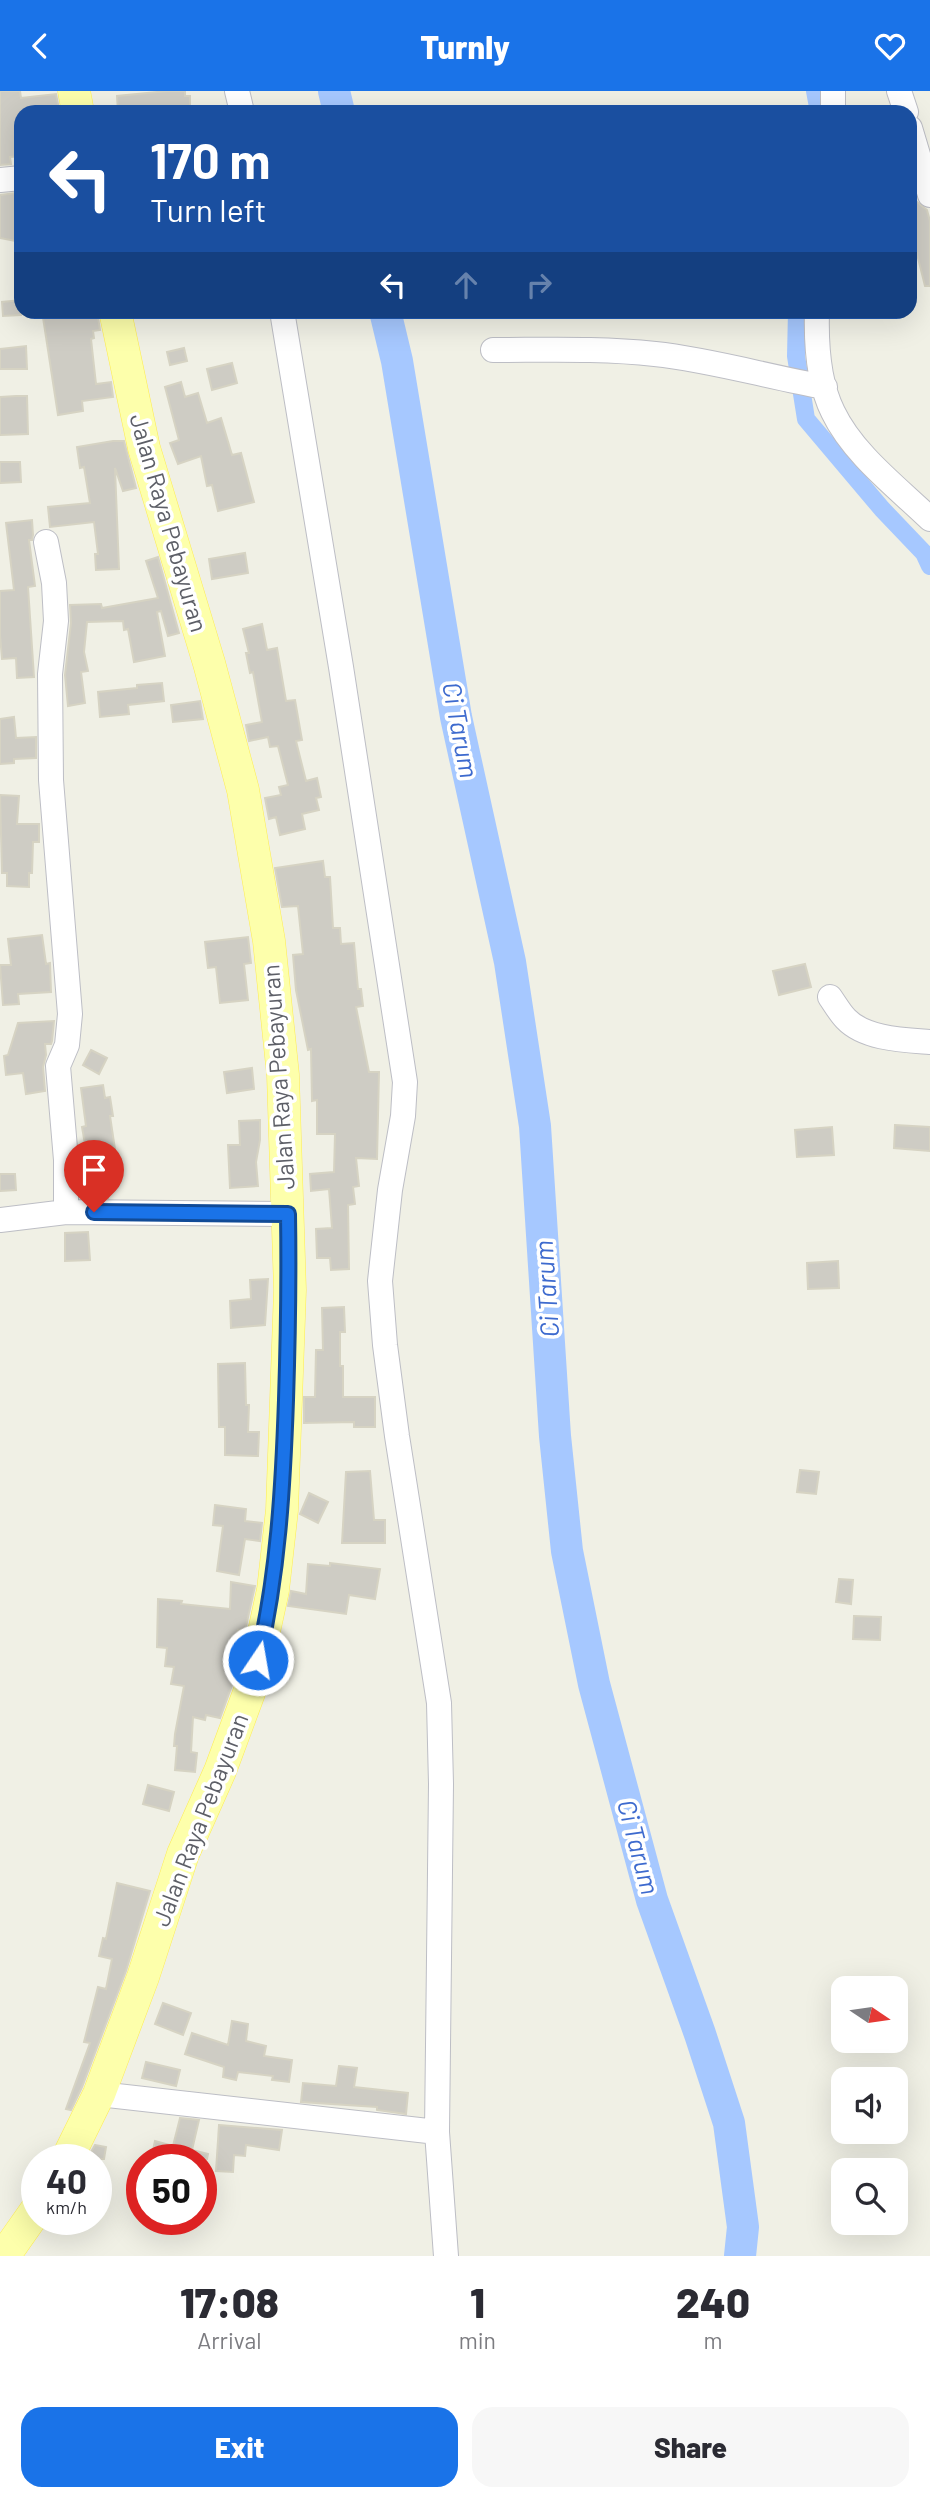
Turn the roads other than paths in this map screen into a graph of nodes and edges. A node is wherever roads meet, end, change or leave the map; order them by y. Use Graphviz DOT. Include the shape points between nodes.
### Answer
graph roads {
  1 [pos="917,151"];
  2 [pos="930,195"];
  3 [pos="117,319"];
  4 [pos="283,319"];
  5 [pos="817,319"];
  6 [pos="493,350"];
  7 [pos="816,386"];
  8 [pos="930,519"];
  9 [pos="46,542"];
  10 [pos="830,997"];
  11 [pos="930,1042"];
  12 [pos="66,1212"];
  13 [pos="288,1214"];
  14 [pos="0,1220"];
  15 [pos="99,2094"];
  16 [pos="438,2132"];
  17 [pos="74,2144"];
  18 [pos="21,2232"];
  19 [pos="4,2256"];
  20 [pos="446,2256"];
  1 -- 2 [label="street"];
  3 -- 13 [label="main road, Jalan Raya Pebayuran" via="144,448 243,790 269,940 283,1075"];
  4 -- 16 [label="street" via="405,1082 380,1281 397,1436 439,1703"];
  5 -- 7 [label="street"];
  6 -- 7 [label="street" via="629,351 691,359"];
  7 -- 8 [label="street" via="860,451"];
  9 -- 12 [label="street" via="56,621 50,674 51,780 70,1014 67,1045 58,1066"];
  10 -- 11 [label="street" via="855,1026"];
  12 -- 13 [label="street"];
  12 -- 14 [label="street"];
  13 -- 15 [label="main road, Jalan Raya Pebayuran" via="290,1290 282,1510 263,1638 235,1733 183,1854"];
  15 -- 16 [label="street"];
  15 -- 17 [label="main road, Jalan Raya Pebayuran"];
  16 -- 20 [label="street"];
  18 -- 19 [label="main road"];
}
